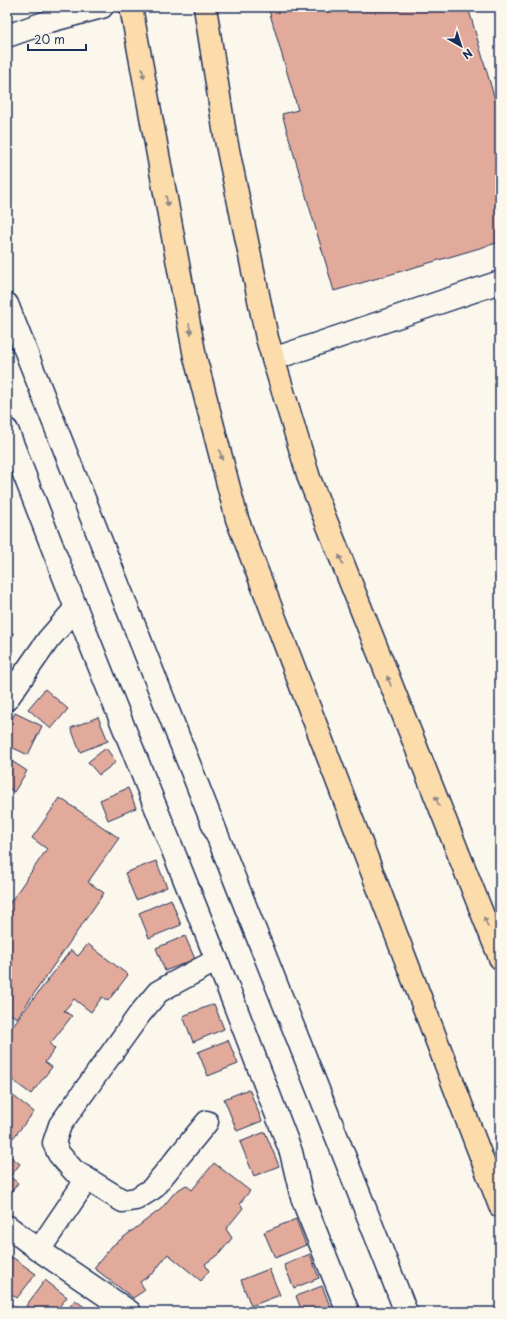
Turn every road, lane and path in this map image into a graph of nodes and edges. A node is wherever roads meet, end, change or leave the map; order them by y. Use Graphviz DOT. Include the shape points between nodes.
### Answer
graph roads {
  1 [pos="102,7"];
  2 [pos="131,7"];
  3 [pos="205,7"];
  4 [pos="7,36"];
  5 [pos="500,282"];
  6 [pos="7,304"];
  7 [pos="273,359"];
  8 [pos="7,430"];
  9 [pos="76,608"];
  10 [pos="7,699"];
  11 [pos="500,958"];
  12 [pos="217,960"];
  13 [pos="207,1122"];
  14 [pos="86,1179"];
  15 [pos="500,1206"];
  16 [pos="7,1226"];
  17 [pos="39,1250"];
  18 [pos="130,1312"];
  19 [pos="348,1312"];
  20 [pos="406,1312"];
  1 -- 4 [label="street"];
  2 -- 15 [label="main road, one-way" via="195,357 237,519"];
  3 -- 7 [label="main road" via="225,135"];
  5 -- 7 [label="street"];
  6 -- 20 [label="street"];
  11 -- 7 [label="main road, one-way" via="308,478"];
  8 -- 9 [label="street"];
  9 -- 10 [label="street" via="48,640"];
  9 -- 12 [label="street"];
  12 -- 14 [label="street" via="158,992 60,1125 54,1143 59,1154 74,1171"];
  12 -- 19 [label="street" via="291,1152 306,1208"];
  13 -- 14 [label="street" via="152,1189 136,1199 123,1201"];
  14 -- 17 [label="street"];
  16 -- 17 [label="street"];
  17 -- 18 [label="street"];
}
